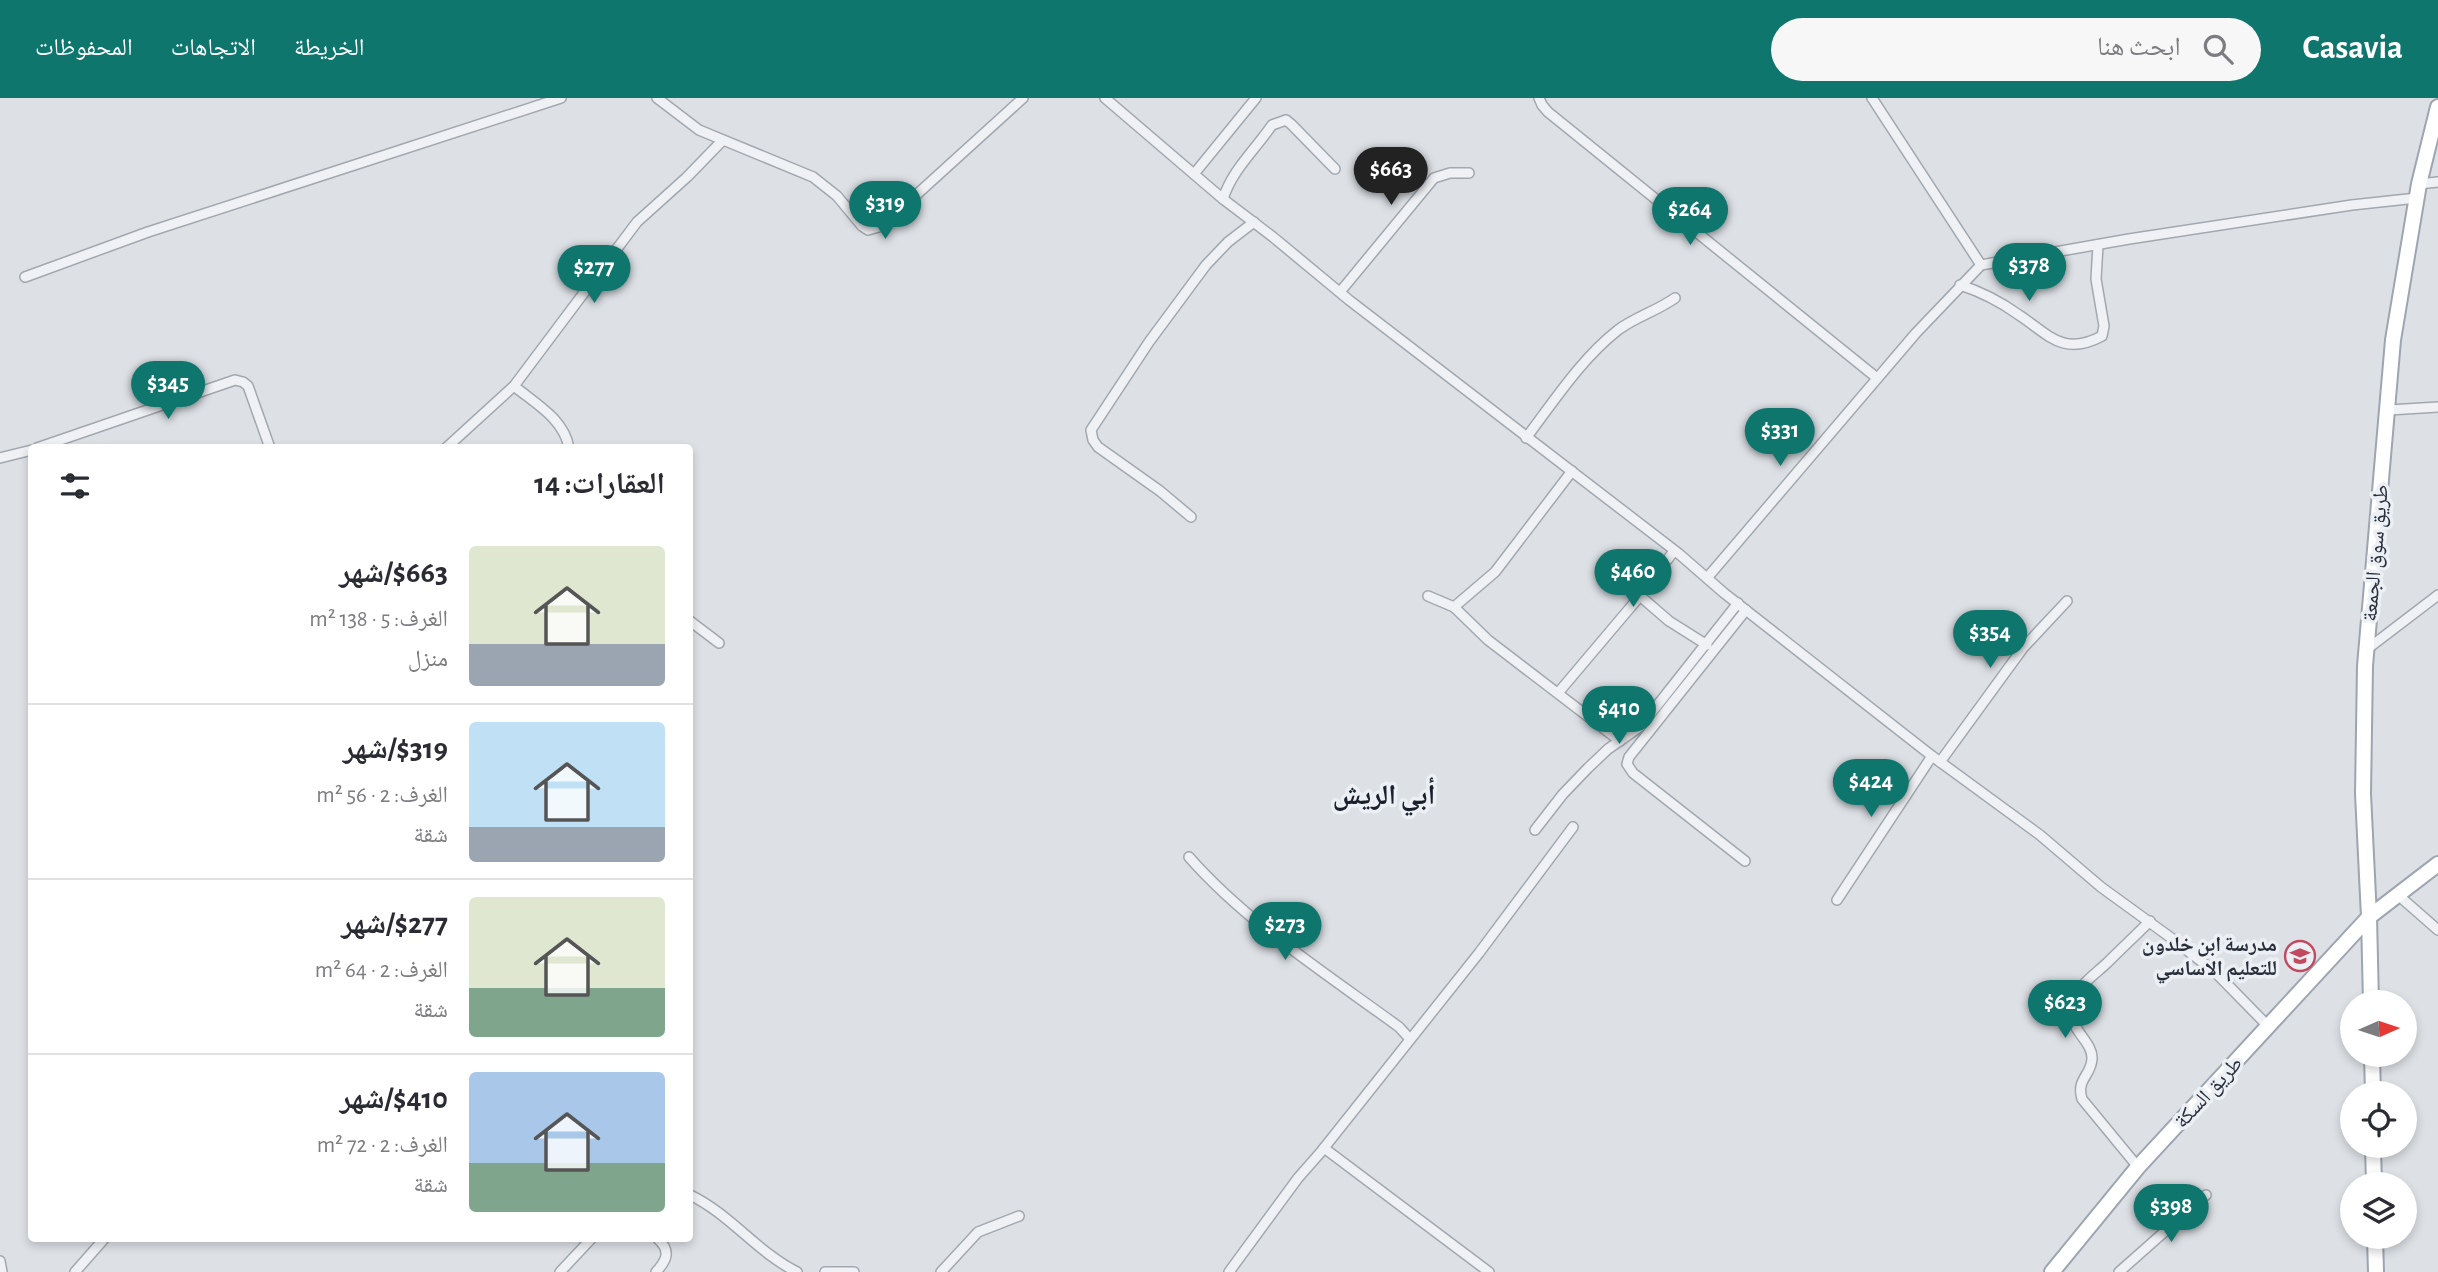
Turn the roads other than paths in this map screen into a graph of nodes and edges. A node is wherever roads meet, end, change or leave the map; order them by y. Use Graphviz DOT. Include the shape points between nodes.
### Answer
graph roads {
  1 [pos="561,98"];
  2 [pos="657,98"];
  3 [pos="1023,98"];
  4 [pos="1105,98"];
  5 [pos="1256,98"];
  6 [pos="1539,98"];
  7 [pos="1872,98"];
  8 [pos="2438,107"];
  9 [pos="722,141"];
  10 [pos="1335,169"];
  11 [pos="1469,173"];
  12 [pos="1194,174"];
  13 [pos="2438,182"];
  14 [pos="2418,191"];
  15 [pos="1223,199"];
  16 [pos="1254,222"];
  17 [pos="2098,246"];
  18 [pos="1980,265"];
  19 [pos="25,277"];
  20 [pos="1961,285"];
  21 [pos="1340,292"];
  22 [pos="1675,298"];
  23 [pos="1877,378"];
  24 [pos="514,386"];
  25 [pos="2438,407"];
  26 [pos="2389,410"];
  27 [pos="1526,438"];
  28 [pos="49,444"];
  29 [pos="269,444"];
  30 [pos="450,444"];
  31 [pos="568,444"];
  32 [pos="28,451"];
  33 [pos="0,458"];
  34 [pos="1572,471"];
  35 [pos="1191,517"];
  36 [pos="1674,551"];
  37 [pos="1707,578"];
  38 [pos="2438,595"];
  39 [pos="1428,596"];
  40 [pos="1640,596"];
  41 [pos="2067,601"];
  42 [pos="1742,606"];
  43 [pos="1454,607"];
  44 [pos="693,623"];
  45 [pos="719,643"];
  46 [pos="1707,645"];
  47 [pos="2366,650"];
  48 [pos="1558,693"];
  49 [pos="1620,741"];
  50 [pos="1932,756"];
  51 [pos="1940,762"];
  52 [pos="1573,827"];
  53 [pos="1535,830"];
  54 [pos="1189,857"];
  55 [pos="1745,861"];
  56 [pos="2438,864"];
  57 [pos="2398,895"];
  58 [pos="1837,900"];
  59 [pos="2370,917"];
  60 [pos="2150,921"];
  61 [pos="2438,930"];
  62 [pos="2371,990"];
  63 [pos="2268,1026"];
  64 [pos="1410,1039"];
  65 [pos="1324,1148"];
  66 [pos="2138,1167"];
  67 [pos="2206,1195"];
  68 [pos="693,1197"];
  69 [pos="1019,1216"];
  70 [pos="101,1242"];
  71 [pos="588,1242"];
  72 [pos="661,1242"];
  73 [pos="2375,1249"];
  74 [pos="0,1261"];
  75 [pos="2,1272"];
  76 [pos="75,1272"];
  77 [pos="560,1272"];
  78 [pos="656,1272"];
  79 [pos="797,1272"];
  80 [pos="825,1272"];
  81 [pos="854,1272"];
  82 [pos="941,1272"];
  83 [pos="1229,1272"];
  84 [pos="1489,1272"];
  85 [pos="2052,1272"];
  86 [pos="2119,1272"];
  87 [pos="2376,1272"];
  1 -- 19 [label="street" via="148,232"];
  2 -- 9 [label="street" via="699,130"];
  3 -- 9 [label="street" via="882,226 868,230 813,177"];
  4 -- 12 [label="street"];
  5 -- 12 [label="street"];
  6 -- 23 [label="street" via="1548,112 1608,162"];
  7 -- 18 [label="street"];
  8 -- 14 [label="main road, طريق سوق الجمعة"];
  9 -- 24 [label="street" via="637,222"];
  10 -- 15 [label="street" via="1291,124 1279,121 1236,171"];
  11 -- 21 [label="street" via="1434,178"];
  12 -- 15 [label="street"];
  13 -- 14 [label="street"];
  14 -- 17 [label="street"];
  14 -- 26 [label="main road, طريق سوق الجمعة" via="2393,340"];
  15 -- 16 [label="street"];
  16 -- 21 [label="street"];
  16 -- 35 [label="street" via="1206,265 1091,430 1098,447"];
  17 -- 18 [label="street"];
  17 -- 20 [label="street" via="2096,279 2104,326 2102,336 2096,339 2061,343 1990,297"];
  18 -- 20 [label="street"];
  20 -- 23 [label="street"];
  21 -- 27 [label="street"];
  22 -- 27 [label="street" via="1619,329 1574,375"];
  23 -- 37 [label="street"];
  24 -- 30 [label="street"];
  24 -- 31 [label="street" via="556,421"];
  25 -- 26 [label="street"];
  26 -- 47 [label="main road, طريق سوق الجمعة"];
  27 -- 34 [label="street"];
  28 -- 29 [label="street" via="235,380 248,386"];
  32 -- 33 [label="street"];
  34 -- 36 [label="street"];
  34 -- 43 [label="street" via="1495,572"];
  36 -- 37 [label="street"];
  36 -- 40 [label="street"];
  37 -- 42 [label="street"];
  38 -- 47 [label="street"];
  39 -- 43 [label="street"];
  40 -- 46 [label="street"];
  40 -- 48 [label="street"];
  41 -- 51 [label="street" via="2023,648"];
  42 -- 46 [label="street"];
  42 -- 50 [label="street"];
  42 -- 55 [label="street" via="1627,764"];
  43 -- 48 [label="street"];
  44 -- 45 [label="street"];
  46 -- 49 [label="street" via="1648,718"];
  47 -- 59 [label="main road, طريق سوق الجمعة" via="2363,794"];
  48 -- 49 [label="street"];
  49 -- 53 [label="street" via="1580,776"];
  50 -- 51 [label="street"];
  50 -- 58 [label="street"];
  51 -- 60 [label="street"];
  52 -- 64 [label="street"];
  54 -- 64 [label="street" via="1220,892"];
  56 -- 57 [label="main road, طريق السكة"];
  57 -- 59 [label="main road, طريق السكة"];
  57 -- 61 [label="street"];
  59 -- 62 [label="main road, طريق سوق الجمعة"];
  59 -- 63 [label="main road, طريق السكة"];
  60 -- 63 [label="street" via="2216,973"];
  60 -- 66 [label="street" via="2090,975 2071,1013 2092,1058 2080,1086 2082,1099"];
  63 -- 66 [label="main road, طريق السكة"];
  64 -- 65 [label="street"];
  65 -- 83 [label="street"];
  65 -- 84 [label="street"];
  66 -- 85 [label="main road, طريق السكة"];
  67 -- 86 [label="street"];
  68 -- 79 [label="street"];
  69 -- 82 [label="street" via="978,1232"];
  70 -- 76 [label="street"];
  71 -- 77 [label="street"];
  72 -- 78 [label="street" via="668,1254"];
  73 -- 87 [label="main road"];
  74 -- 75 [label="street"];
  80 -- 81 [label="street"];
}
